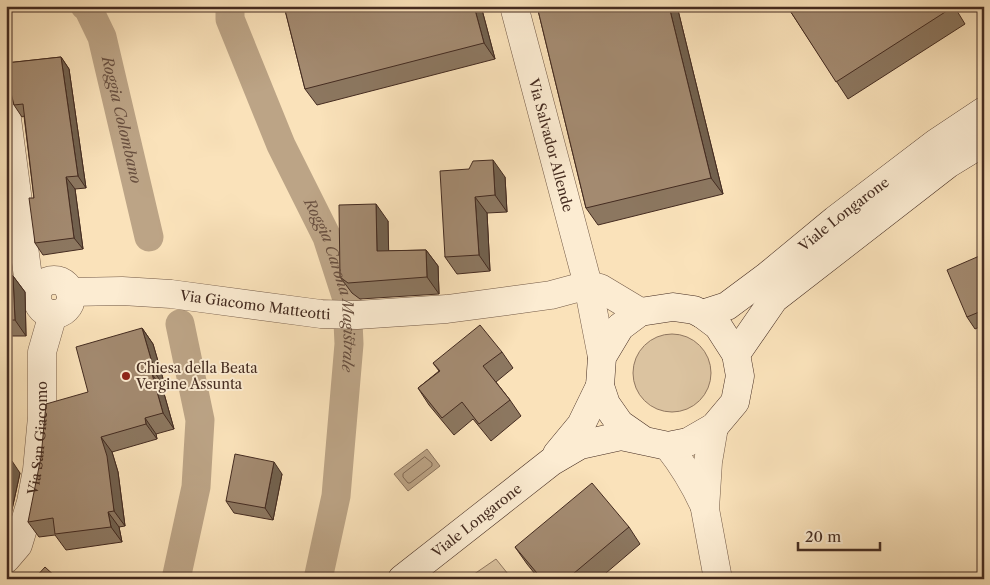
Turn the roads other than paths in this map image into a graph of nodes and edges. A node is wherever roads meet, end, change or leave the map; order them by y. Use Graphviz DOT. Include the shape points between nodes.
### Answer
graph roads {
  1 [pos="514,6"];
  2 [pos="6,111"];
  3 [pos="984,111"];
  4 [pos="984,142"];
  5 [pos="26,278"];
  6 [pos="588,285"];
  7 [pos="70,292"];
  8 [pos="640,312"];
  9 [pos="53,314"];
  10 [pos="702,314"];
  11 [pos="736,354"];
  12 [pos="602,357"];
  13 [pos="600,386"];
  14 [pos="714,427"];
  15 [pos="655,443"];
  16 [pos="551,462"];
  17 [pos="705,509"];
  18 [pos="6,559"];
  19 [pos="402,579"];
  20 [pos="718,579"];
  1 -- 6 [label="street, Via Salvador Allende"];
  2 -- 5 [label="street"];
  3 -- 10 [label="street, Viale Longarone" via="936,143 726,306"];
  4 -- 11 [label="street, Viale Longarone" via="948,164 774,298"];
  5 -- 7 [label="street" via="61,282"];
  5 -- 9 [label="street" via="38,294 39,304"];
  6 -- 7 [label="street, Via Giacomo Matteotti" via="551,295 447,309 357,314 321,314 172,294"];
  6 -- 8 [label="street" via="600,288"];
  6 -- 12 [label="street, Via Salvador Allende"];
  7 -- 9 [label="street" via="68,308"];
  8 -- 10 [label="street" via="673,307"];
  8 -- 12 [label="street" via="620,327"];
  9 -- 18 [label="street, Via San Giacomo" via="42,352 42,417 31,502 18,545"];
  10 -- 11 [label="street" via="718,326"];
  11 -- 14 [label="street" via="740,376 735,402"];
  12 -- 13 [label="street"];
  13 -- 15 [label="street" via="613,417"];
  13 -- 16 [label="street, Viale Longarone" via="581,425"];
  14 -- 15 [label="street" via="688,442"];
  14 -- 17 [label="street"];
  15 -- 16 [label="street, Viale Longarone" via="621,436 580,445"];
  15 -- 17 [label="street" via="694,482"];
  16 -- 19 [label="street, Viale Longarone"];
  17 -- 20 [label="street"];
}
